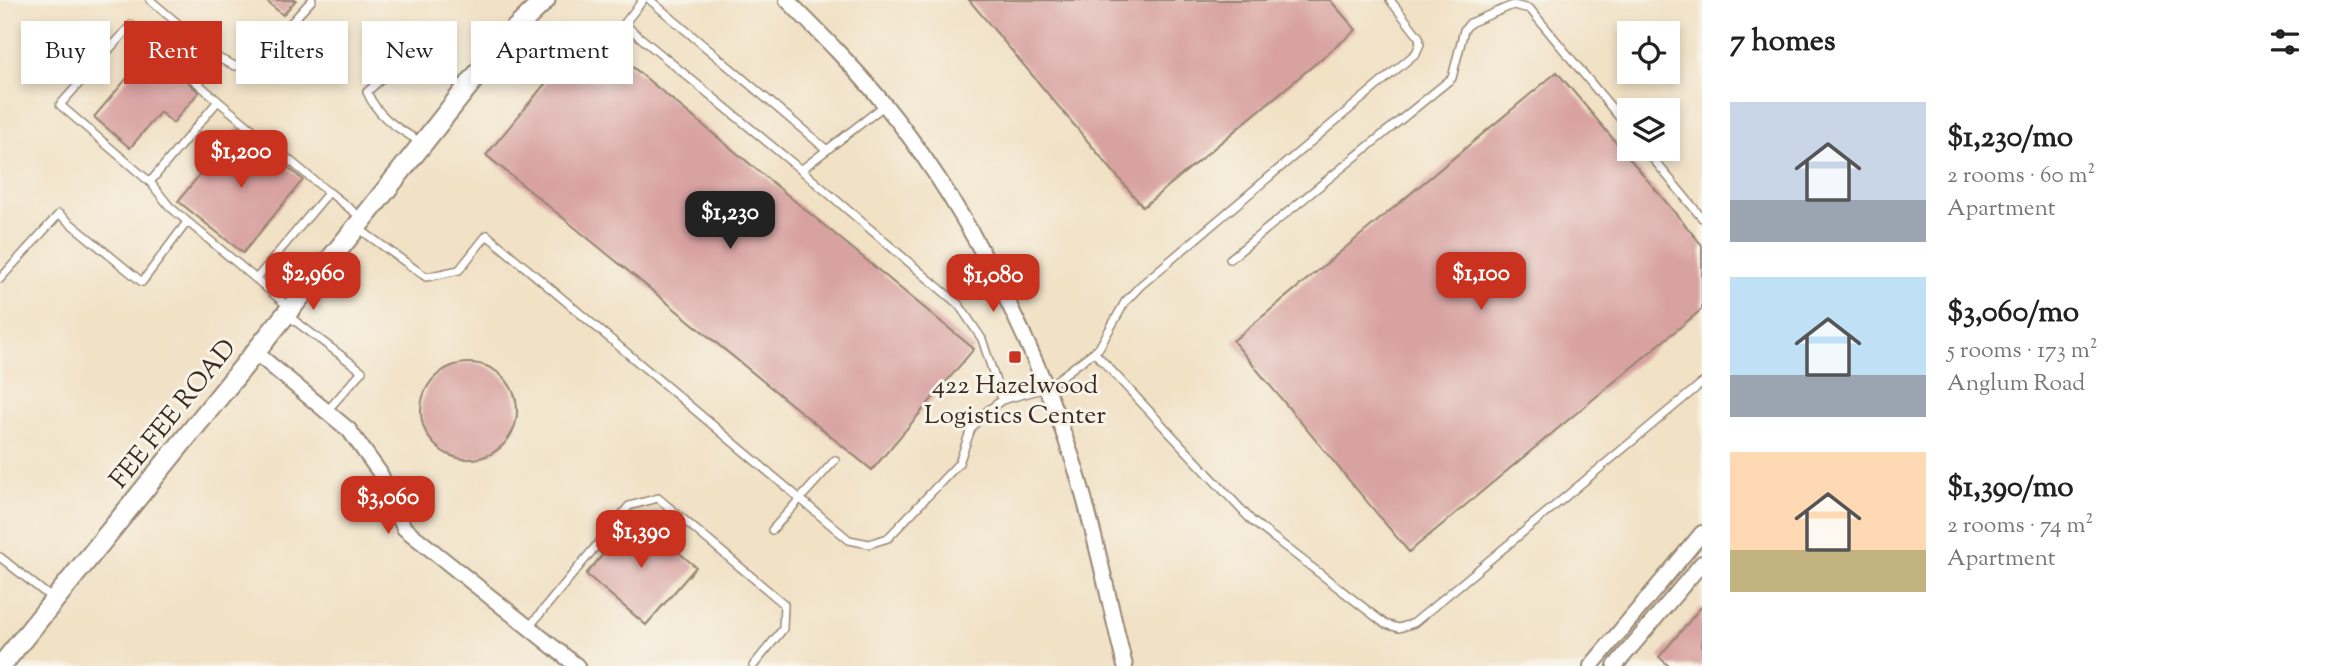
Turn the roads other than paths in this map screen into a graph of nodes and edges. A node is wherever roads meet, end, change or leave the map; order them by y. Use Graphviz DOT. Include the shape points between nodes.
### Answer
graph roads {
  1 [pos="150,0"];
  2 [pos="312,0"];
  3 [pos="545,0"];
  4 [pos="643,0"];
  5 [pos="650,0"];
  6 [pos="787,0"];
  7 [pos="1390,0"];
  8 [pos="376,84"];
  9 [pos="218,100"];
  10 [pos="885,105"];
  11 [pos="1617,114"];
  12 [pos="423,144"];
  13 [pos="827,150"];
  14 [pos="1655,161"];
  15 [pos="802,170"];
  16 [pos="150,182"];
  17 [pos="328,192"];
  18 [pos="1702,218"];
  19 [pos="187,222"];
  20 [pos="360,223"];
  21 [pos="1230,259"];
  22 [pos="0,279"];
  23 [pos="256,279"];
  24 [pos="288,311"];
  25 [pos="255,352"];
  26 [pos="1094,352"];
  27 [pos="1702,383"];
  28 [pos="1046,388"];
  29 [pos="1002,400"];
  30 [pos="326,411"];
  31 [pos="835,460"];
  32 [pos="800,498"];
  33 [pos="772,530"];
  34 [pos="1702,533"];
  35 [pos="0,557"];
  36 [pos="1702,562"];
  37 [pos="54,600"];
  38 [pos="529,628"];
  39 [pos="1,666"];
  40 [pos="577,666"];
  41 [pos="753,666"];
  42 [pos="1125,666"];
  43 [pos="1591,666"];
  44 [pos="1615,666"];
  1 -- 2 [label="lane" via="220,59 235,66 254,63"];
  3 -- 12 [label="street, FEE FEE ROAD" via="507,37"];
  4 -- 15 [label="lane" via="624,24"];
  5 -- 13 [label="lane"];
  6 -- 10 [label="street"];
  7 -- 26 [label="lane" via="1419,37 1416,53 1140,286"];
  8 -- 12 [label="lane" via="367,92 374,108"];
  9 -- 16 [label="lane"];
  9 -- 16 [label="lane" via="131,25 60,105"];
  9 -- 17 [label="lane"];
  10 -- 13 [label="lane"];
  10 -- 28 [label="street" via="946,191 994,276"];
  11 -- 21 [label="lane" via="1530,9 1513,5 1471,23 1464,30 1452,78"];
  12 -- 20 [label="street, FEE FEE ROAD"];
  13 -- 15 [label="lane"];
  14 -- 18 [label="lane"];
  15 -- 29 [label="lane" via="959,305 982,339"];
  16 -- 19 [label="lane"];
  17 -- 20 [label="lane"];
  17 -- 23 [label="lane"];
  19 -- 22 [label="lane" via="142,282 59,214"];
  19 -- 23 [label="lane"];
  20 -- 24 [label="street, FEE FEE ROAD"];
  20 -- 32 [label="lane" via="426,276 459,270 487,235"];
  23 -- 24 [label="lane"];
  24 -- 25 [label="street, FEE FEE ROAD"];
  24 -- 30 [label="lane" via="362,371"];
  25 -- 30 [label="street"];
  25 -- 37 [label="street, FEE FEE ROAD"];
  26 -- 27 [label="lane" via="1252,521 1385,624 1399,628 1413,623"];
  26 -- 28 [label="lane"];
  28 -- 29 [label="lane"];
  28 -- 42 [label="street" via="1073,461"];
  29 -- 32 [label="lane" via="971,429 959,463 888,538 869,544 849,540"];
  30 -- 38 [label="street" via="349,430 380,473 404,528"];
  31 -- 32 [label="lane"];
  32 -- 33 [label="lane"];
  34 -- 43 [label="street"];
  35 -- 37 [label="lane"];
  36 -- 44 [label="street"];
  37 -- 39 [label="street, FEE FEE ROAD"];
  38 -- 40 [label="street"];
  38 -- 41 [label="lane" via="629,506 658,498 784,604 783,629"];
}
